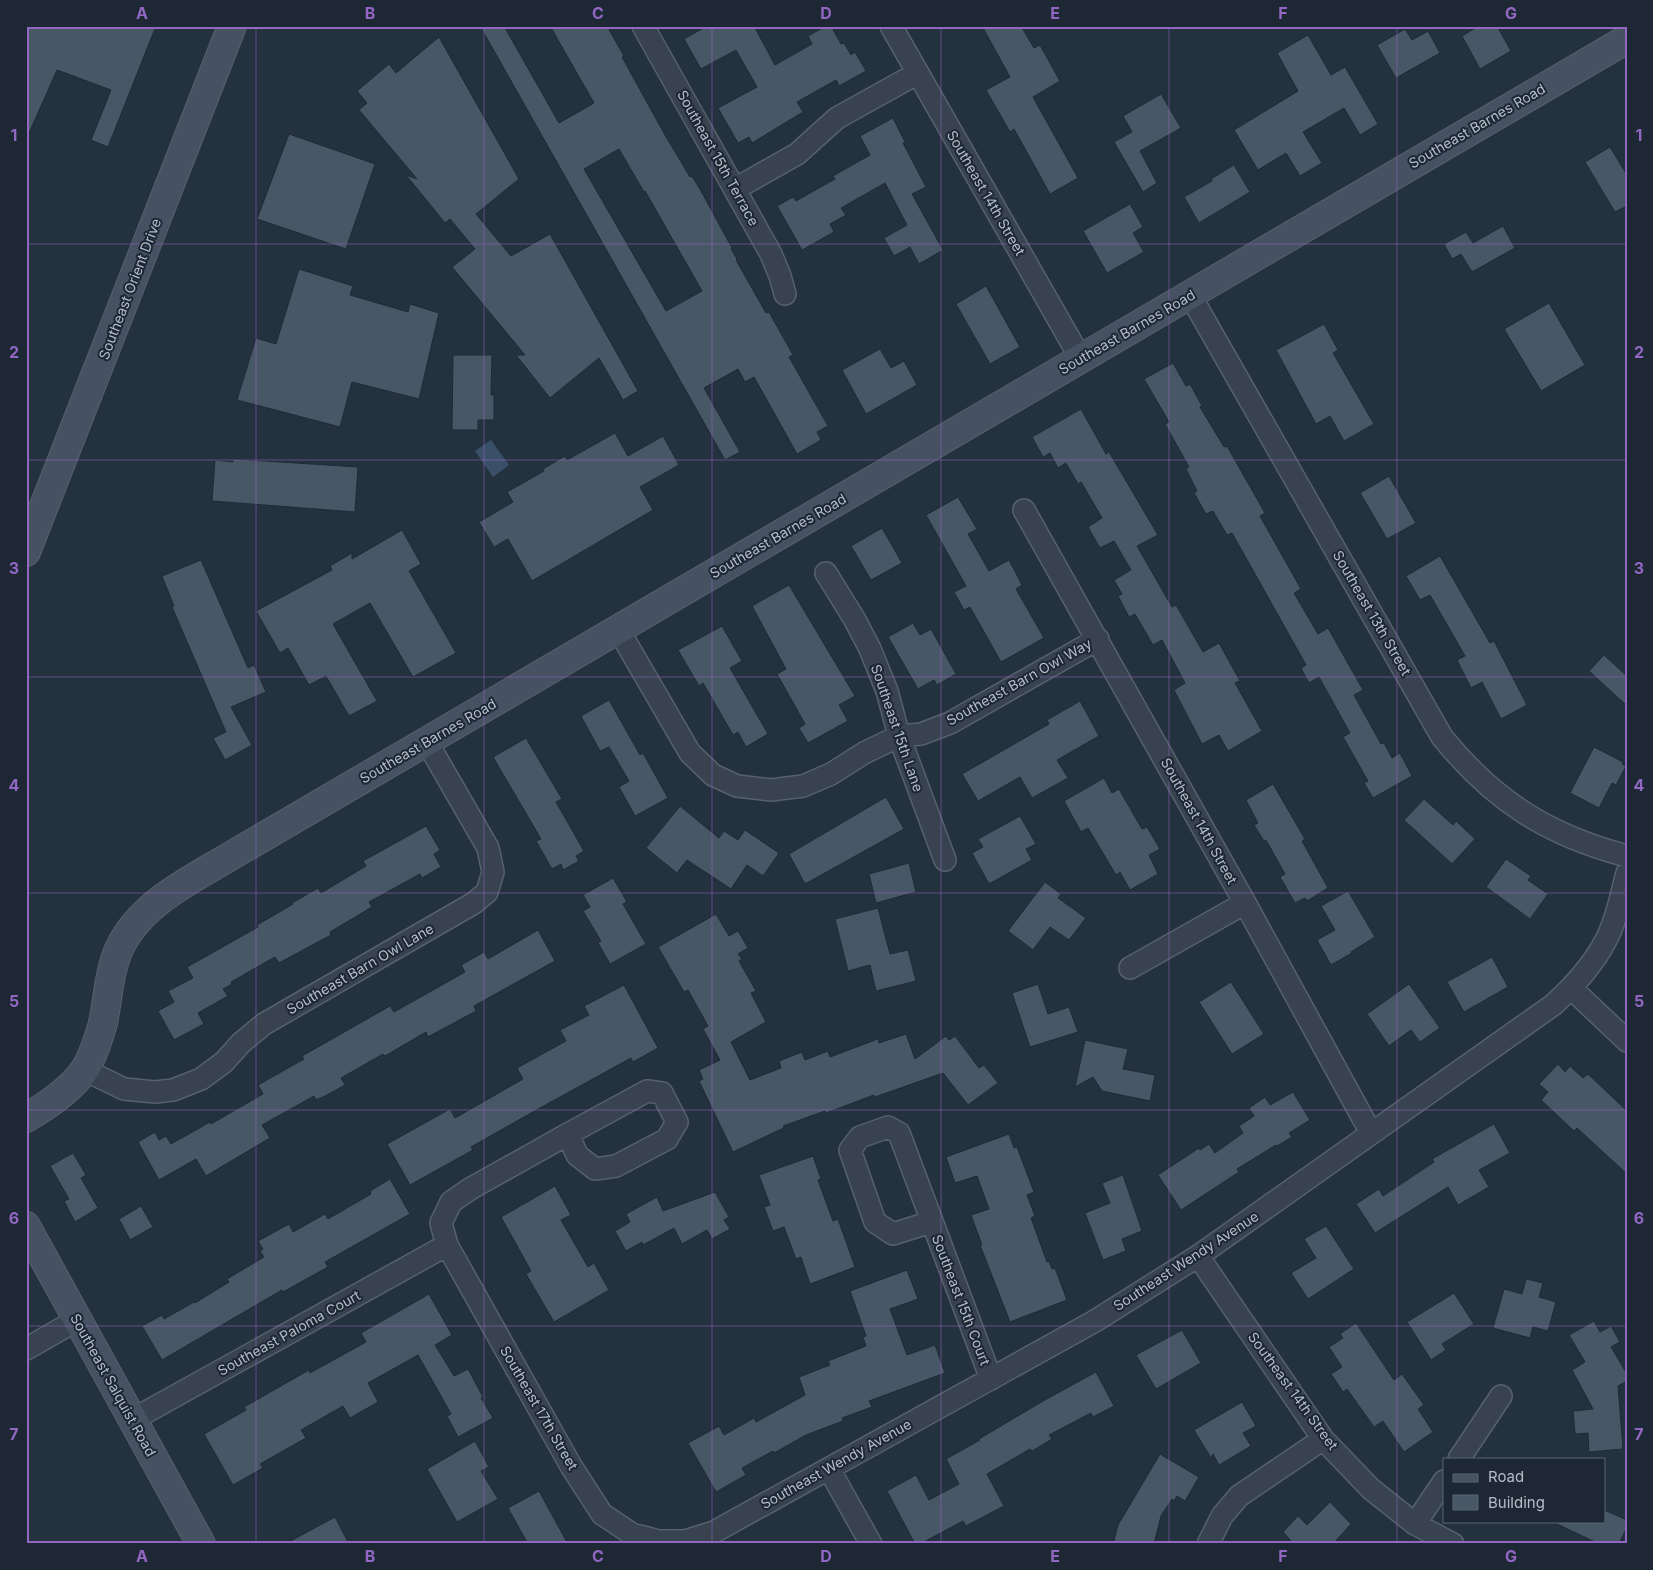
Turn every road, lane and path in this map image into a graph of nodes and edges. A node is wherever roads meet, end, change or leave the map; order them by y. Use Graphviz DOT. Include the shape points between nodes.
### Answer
graph roads {
  1 [pos="232,26"];
  2 [pos="643,26"];
  3 [pos="891,26"];
  4 [pos="1627,39"];
  5 [pos="918,73"];
  6 [pos="735,188"];
  7 [pos="785,294"];
  8 [pos="1190,295"];
  9 [pos="1081,359"];
  10 [pos="1024,510"];
  11 [pos="26,552"];
  12 [pos="826,573"];
  13 [pos="618,629"];
  14 [pos="1098,639"];
  15 [pos="898,736"];
  16 [pos="427,742"];
  17 [pos="1627,856"];
  18 [pos="945,860"];
  19 [pos="1627,874"];
  20 [pos="1245,903"];
  21 [pos="1130,968"];
  22 [pos="1571,988"];
  23 [pos="1627,1041"];
  24 [pos="85,1070"];
  25 [pos="26,1118"];
  26 [pos="1371,1133"];
  27 [pos="568,1134"];
  28 [pos="931,1222"];
  29 [pos="26,1226"];
  30 [pos="447,1245"];
  31 [pos="1198,1256"];
  32 [pos="77,1320"];
  33 [pos="26,1349"];
  34 [pos="991,1379"];
  35 [pos="1501,1396"];
  36 [pos="132,1420"];
  37 [pos="1323,1439"];
  38 [pos="1460,1458"];
  39 [pos="829,1469"];
  40 [pos="1443,1482"];
  41 [pos="1415,1524"];
  42 [pos="658,1542"];
  43 [pos="201,1544"];
  44 [pos="871,1544"];
  45 [pos="1208,1544"];
  46 [pos="1453,1544"];
  1 -- 11 [label="street, Southeast Orient Drive"];
  2 -- 6 [label="street, Southeast 15th Terrace"];
  3 -- 5 [label="street, Southeast 14th Street"];
  4 -- 8 [label="street, Southeast Barnes Road"];
  5 -- 6 [label="street" via="837,118 797,154"];
  5 -- 9 [label="street, Southeast 14th Street"];
  6 -- 7 [label="street, Southeast 15th Terrace" via="770,254"];
  8 -- 9 [label="street, Southeast Barnes Road"];
  8 -- 17 [label="street, Southeast 13th Street" via="1442,737 1480,779 1524,814 1574,840"];
  9 -- 13 [label="street, Southeast Barnes Road"];
  10 -- 14 [label="street, Southeast 14th Street"];
  12 -- 15 [label="street, Southeast 15th Lane" via="870,649 887,691"];
  13 -- 15 [label="street, Southeast Barn Owl Way" via="690,753 713,775 737,786 770,790 802,786 832,774"];
  13 -- 16 [label="street, Southeast Barnes Road"];
  14 -- 15 [label="street, Southeast Barn Owl Way" via="950,723 921,734"];
  14 -- 20 [label="street, Southeast 14th Street"];
  15 -- 18 [label="street, Southeast 15th Lane"];
  16 -- 24 [label="street, Southeast Barnes Road" via="179,887 142,916 119,949 111,973 103,1023"];
  16 -- 24 [label="street, Southeast Barn Owl Lane" via="488,848 493,872 488,892 264,1024 201,1079 173,1090 155,1092 124,1089"];
  19 -- 22 [label="street, Southeast Wendy Avenue" via="1607,938 1593,962"];
  20 -- 21 [label="street"];
  20 -- 26 [label="street, Southeast 14th Street"];
  22 -- 23 [label="street"];
  22 -- 26 [label="street, Southeast Wendy Avenue" via="1553,1005"];
  24 -- 25 [label="street, Southeast Barnes Road" via="59,1096"];
  26 -- 31 [label="street, Southeast Wendy Avenue"];
  27 -- 27 [label="street" via="647,1091 662,1093 677,1122 667,1139 616,1166 595,1169 577,1155"];
  27 -- 30 [label="street, Southeast 17th Street" via="470,1188 451,1202 441,1222"];
  28 -- 28 [label="street, Southeast 15th Court" via="892,1234 875,1222 850,1150 860,1137 888,1127 899,1133"];
  28 -- 34 [label="street, Southeast 15th Court"];
  29 -- 32 [label="street, Southeast Salquist Road"];
  30 -- 36 [label="street, Southeast Paloma Court"];
  30 -- 42 [label="street, Southeast 17th Street" via="570,1466 602,1514 632,1534"];
  31 -- 34 [label="street, Southeast Wendy Avenue" via="1095,1321"];
  31 -- 37 [label="street, Southeast 14th Street"];
  32 -- 33 [label="street"];
  32 -- 36 [label="street, Southeast Salquist Road"];
  34 -- 39 [label="street, Southeast Wendy Avenue"];
  35 -- 38 [label="street"];
  36 -- 43 [label="street, Southeast Salquist Road"];
  37 -- 41 [label="street, Southeast 14th Street" via="1371,1489"];
  37 -- 45 [label="street" via="1239,1496 1222,1516"];
  39 -- 42 [label="street, Southeast Wendy Avenue" via="714,1532 685,1541"];
  39 -- 44 [label="street"];
  40 -- 41 [label="street"];
  41 -- 46 [label="street, Southeast 14th Street"];
}
